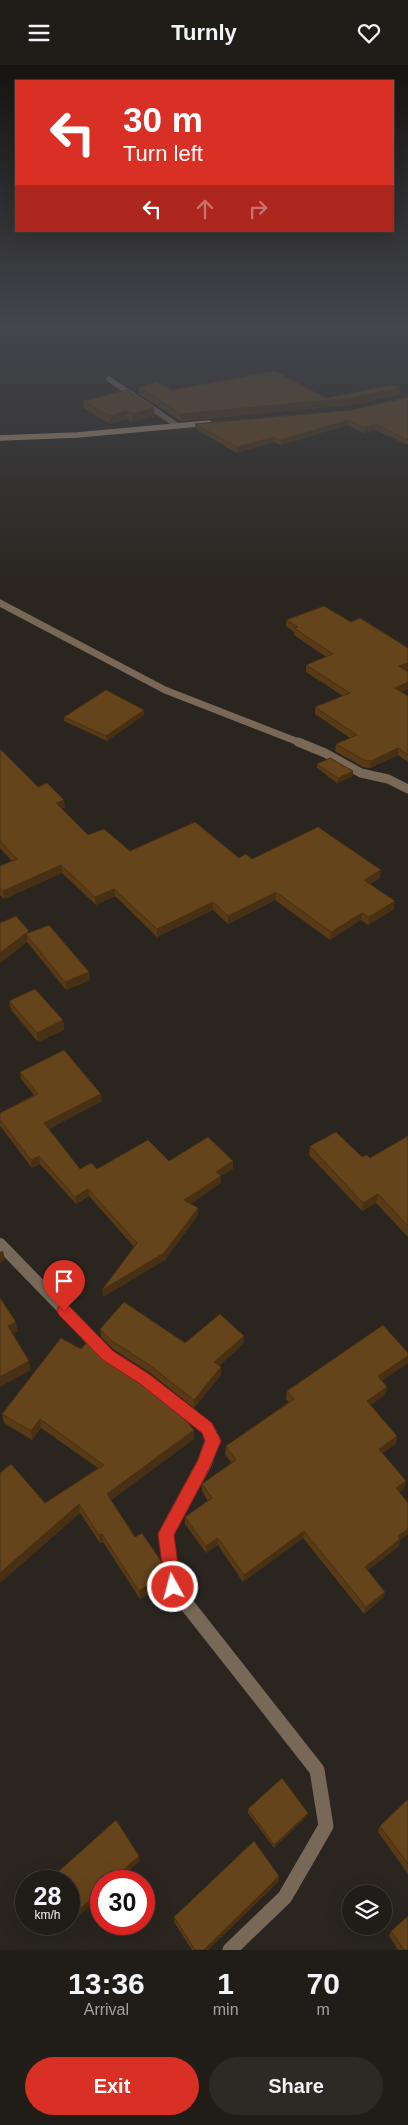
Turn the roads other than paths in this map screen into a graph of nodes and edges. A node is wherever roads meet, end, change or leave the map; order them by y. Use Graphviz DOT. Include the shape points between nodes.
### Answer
graph roads {
  1 [pos="159,413"];
  2 [pos="216,422"];
  3 [pos="178,426"];
  4 [pos="0,438"];
  5 [pos="0,603"];
  6 [pos="408,789"];
  7 [pos="0,1244"];
  8 [pos="230,1950"];
  1 -- 3 [label="street"];
  2 -- 3 [label="street"];
  3 -- 4 [label="street"];
  5 -- 6 [label="street" via="165,690 326,753 361,773 388,779"];
  7 -- 8 [label="street" via="108,1355 144,1378 207,1428 213,1441 166,1534 173,1587 317,1770 326,1826 285,1897"];
}
